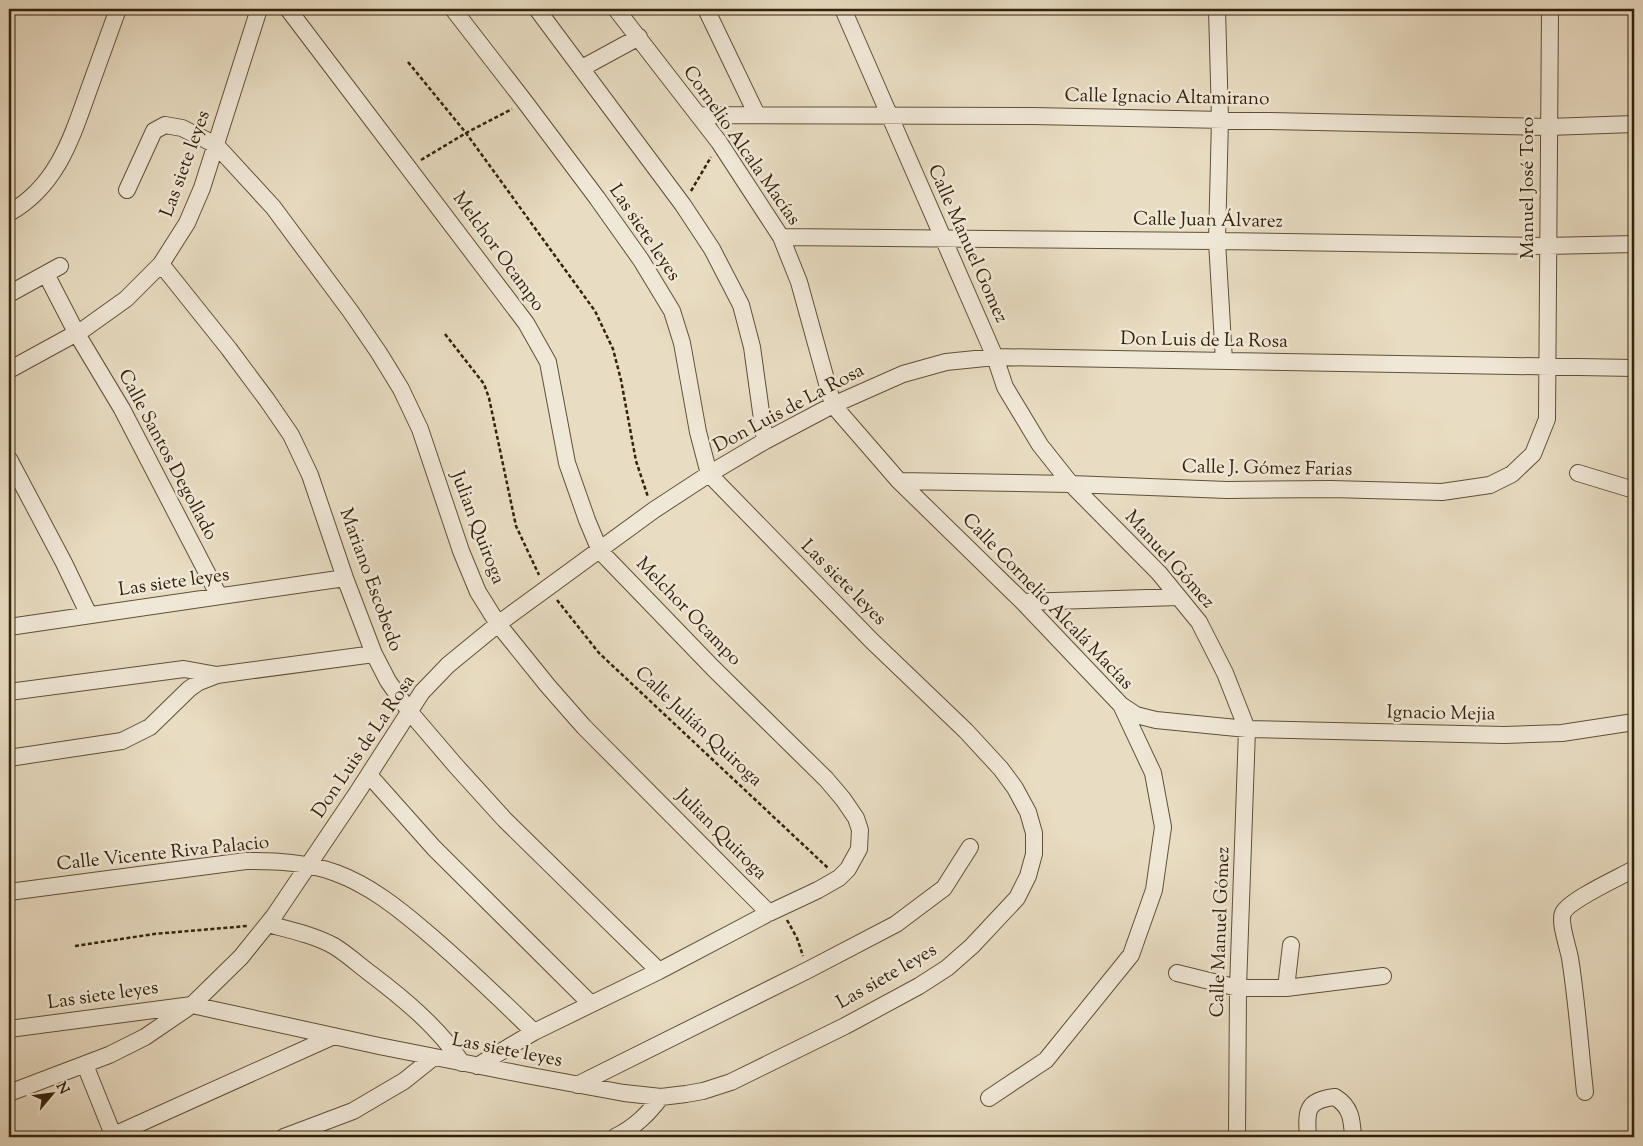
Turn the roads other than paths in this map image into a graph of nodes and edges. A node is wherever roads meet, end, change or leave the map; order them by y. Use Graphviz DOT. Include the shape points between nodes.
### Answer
graph roads {
  1 [pos="118,9"];
  2 [pos="259,9"];
  3 [pos="288,9"];
  4 [pos="453,9"];
  5 [pos="537,9"];
  6 [pos="616,9"];
  7 [pos="706,9"];
  8 [pos="843,9"];
  9 [pos="1217,9"];
  10 [pos="1550,9"];
  11 [pos="639,37"];
  12 [pos="582,68"];
  13 [pos="699,115"];
  14 [pos="757,115"];
  15 [pos="889,115"];
  16 [pos="1220,119"];
  17 [pos="1634,124"];
  18 [pos="1548,127"];
  19 [pos="216,146"];
  20 [pos="127,190"];
  21 [pos="9,213"];
  22 [pos="781,238"];
  23 [pos="942,238"];
  24 [pos="1218,241"];
  25 [pos="1634,244"];
  26 [pos="1547,246"];
  27 [pos="161,264"];
  28 [pos="60,266"];
  29 [pos="46,274"];
  30 [pos="9,294"];
  31 [pos="77,334"];
  32 [pos="995,357"];
  33 [pos="1224,361"];
  34 [pos="1548,367"];
  35 [pos="1634,368"];
  36 [pos="9,370"];
  37 [pos="833,405"];
  38 [pos="765,441"];
  39 [pos="9,459"];
  40 [pos="1578,473"];
  41 [pos="709,474"];
  42 [pos="899,481"];
  43 [pos="1071,484"];
  44 [pos="1634,490"];
  45 [pos="600,551"];
  46 [pos="345,578"];
  47 [pos="219,596"];
  48 [pos="1178,597"];
  49 [pos="1023,602"];
  50 [pos="89,615"];
  51 [pos="498,624"];
  52 [pos="9,626"];
  53 [pos="374,654"];
  54 [pos="217,675"];
  55 [pos="9,692"];
  56 [pos="1121,705"];
  57 [pos="409,712"];
  58 [pos="1634,722"];
  59 [pos="1247,728"];
  60 [pos="9,758"];
  61 [pos="369,775"];
  62 [pos="970,847"];
  63 [pos="308,866"];
  64 [pos="1634,870"];
  65 [pos="9,892"];
  66 [pos="775,910"];
  67 [pos="268,924"];
  68 [pos="1291,945"];
  69 [pos="659,970"];
  70 [pos="1177,973"];
  71 [pos="1383,976"];
  72 [pos="1238,988"];
  73 [pos="1286,988"];
  74 [pos="591,1004"];
  75 [pos="192,1005"];
  76 [pos="9,1029"];
  77 [pos="534,1032"];
  78 [pos="334,1036"];
  79 [pos="434,1057"];
  80 [pos="470,1064"];
  81 [pos="85,1065"];
  82 [pos="577,1085"];
  83 [pos="1585,1092"];
  84 [pos="9,1093"];
  85 [pos="662,1096"];
  86 [pos="989,1098"];
  87 [pos="323,1130"];
  88 [pos="114,1136"];
  89 [pos="284,1137"];
  90 [pos="615,1137"];
  91 [pos="1237,1137"];
  92 [pos="1308,1137"];
  93 [pos="1352,1137"];
  1 -- 21 [label="street" via="64,155 43,186"];
  2 -- 19 [label="street, Las siete leyes"];
  3 -- 45 [label="street, Melchor Ocampo" via="526,323 548,362 567,463"];
  4 -- 41 [label="street, Las siete leyes" via="641,260 672,311 682,343"];
  5 -- 12 [label="street"];
  6 -- 11 [label="street, Cornelio Alcala Macías"];
  7 -- 14 [label="street"];
  8 -- 15 [label="street, Calle Manuel Gomez"];
  9 -- 16 [label="street"];
  10 -- 18 [label="street, Manuel José Toro"];
  11 -- 12 [label="street"];
  11 -- 13 [label="street, Cornelio Alcala Macías"];
  12 -- 38 [label="street" via="683,205 712,249 741,305 752,348"];
  13 -- 14 [label="street, Calle Ignacio Altamirano"];
  13 -- 22 [label="street, Cornelio Alcala Macías"];
  14 -- 15 [label="street, Calle Ignacio Altamirano"];
  15 -- 16 [label="street, Calle Ignacio Altamirano"];
  15 -- 23 [label="street, Calle Manuel Gomez"];
  16 -- 18 [label="street, Calle Ignacio Altamirano"];
  16 -- 24 [label="street"];
  17 -- 18 [label="street, Calle Ignacio Altamirano"];
  18 -- 26 [label="street, Manuel José Toro"];
  19 -- 20 [label="street, Julian Quiroga" via="182,128 165,125 154,131"];
  19 -- 27 [label="street, Las siete leyes" via="187,223"];
  19 -- 51 [label="street, Julian Quiroga" via="273,207 379,353 420,429 475,584"];
  22 -- 23 [label="street, Calle Juan Álvarez"];
  22 -- 37 [label="street, Cornelio Alcala Macías" via="799,282"];
  23 -- 24 [label="street, Calle Juan Álvarez"];
  23 -- 32 [label="street, Calle Manuel Gomez"];
  24 -- 26 [label="street, Calle Juan Álvarez"];
  24 -- 33 [label="street"];
  25 -- 26 [label="street, Calle Juan Álvarez"];
  26 -- 34 [label="street, Manuel José Toro"];
  27 -- 31 [label="street, Las siete leyes" via="126,299"];
  27 -- 46 [label="street, Mariano Escobedo" via="229,349 291,435 310,475"];
  28 -- 29 [label="street"];
  29 -- 30 [label="street"];
  29 -- 31 [label="street, Calle Santos Degollado"];
  31 -- 36 [label="street, Las siete leyes"];
  31 -- 47 [label="street, Calle Santos Degollado" via="122,409"];
  32 -- 33 [label="street, Don Luis de La Rosa"];
  32 -- 37 [label="street, Don Luis de La Rosa" via="946,362 902,374"];
  32 -- 43 [label="street, Calle Manuel Gomez" via="1005,387 1020,413"];
  33 -- 34 [label="street, Don Luis de La Rosa"];
  34 -- 35 [label="street, Don Luis de La Rosa"];
  34 -- 43 [label="street, Calle J. Gómez Farias" via="1547,419 1533,454 1512,474 1490,484 1442,492 1227,490"];
  37 -- 38 [label="street, Don Luis de La Rosa"];
  37 -- 42 [label="street, Calle Cornelio Alcalá Macías"];
  38 -- 41 [label="street, Don Luis de La Rosa"];
  39 -- 50 [label="street"];
  40 -- 44 [label="street"];
  41 -- 45 [label="street, Don Luis de La Rosa"];
  41 -- 85 [label="street, Las siete leyes" via="1001,769 1028,812 1034,833 1034,854 1017,898 972,946 926,982 731,1082 703,1091"];
  42 -- 43 [label="street, Calle J. Gómez Farias"];
  42 -- 49 [label="street, Calle Cornelio Alcalá Macías"];
  43 -- 48 [label="street, Manuel Gómez" via="1159,573"];
  45 -- 51 [label="street, Don Luis de La Rosa"];
  45 -- 66 [label="street, Melchor Ocampo" via="826,779 856,818 861,839 854,860 838,878"];
  46 -- 47 [label="street, Las siete leyes"];
  46 -- 53 [label="street, Mariano Escobedo"];
  47 -- 50 [label="street, Las siete leyes"];
  48 -- 49 [label="street"];
  48 -- 59 [label="street, Manuel Gómez" via="1200,622"];
  49 -- 56 [label="street, Calle Cornelio Alcalá Macías"];
  50 -- 52 [label="street, Las siete leyes"];
  51 -- 57 [label="street, Don Luis de La Rosa" via="448,666 422,692"];
  51 -- 66 [label="street, Julian Quiroga" via="584,727"];
  53 -- 54 [label="street"];
  53 -- 57 [label="street, Mariano Escobedo"];
  54 -- 55 [label="street" via="184,669"];
  54 -- 60 [label="street" via="199,682 150,727 122,741"];
  56 -- 59 [label="street, Ignacio Mejia" via="1136,715 1156,720"];
  56 -- 86 [label="street, Calle Cornelio Alcalá Macías" via="1153,773 1163,827 1154,890 1130,955 1046,1060"];
  57 -- 61 [label="street, Don Luis de La Rosa"];
  57 -- 69 [label="street, Mariano Escobedo" via="505,820"];
  58 -- 59 [label="street, Ignacio Mejia" via="1562,733 1504,735"];
  59 -- 72 [label="street, Calle Manuel Gómez"];
  61 -- 63 [label="street, Don Luis de La Rosa"];
  61 -- 74 [label="street" via="434,848"];
  62 -- 82 [label="street" via="944,888 896,924"];
  63 -- 65 [label="street, Calle Vicente Riva Palacio" via="279,861 246,861"];
  63 -- 67 [label="street, Don Luis de La Rosa"];
  63 -- 77 [label="street, Calle Vicente Riva Palacio" via="336,873 365,887 403,913"];
  64 -- 83 [label="street" via="1587,894 1562,914"];
  66 -- 69 [label="street, Melchor Ocampo"];
  67 -- 75 [label="street, Don Luis de La Rosa"];
  67 -- 80 [label="street" via="334,946 390,989"];
  68 -- 73 [label="street"];
  69 -- 74 [label="street, Melchor Ocampo"];
  70 -- 72 [label="street"];
  71 -- 73 [label="street"];
  72 -- 73 [label="street"];
  72 -- 91 [label="street, Calle Manuel Gómez"];
  74 -- 77 [label="street, Melchor Ocampo"];
  75 -- 76 [label="street, Las siete leyes"];
  75 -- 78 [label="street, Las siete leyes"];
  75 -- 81 [label="street" via="145,1037"];
  77 -- 80 [label="street, Melchor Ocampo"];
  78 -- 79 [label="street, Las siete leyes"];
  78 -- 88 [label="street"];
  79 -- 80 [label="street, Las siete leyes"];
  79 -- 87 [label="street" via="404,1081"];
  80 -- 82 [label="street, Las siete leyes"];
  81 -- 84 [label="street"];
  81 -- 88 [label="street"];
  82 -- 85 [label="street, Las siete leyes"];
  85 -- 90 [label="street" via="647,1116"];
  87 -- 89 [label="street"];
  92 -- 93 [label="street" via="1308,1111 1317,1100 1335,1097 1344,1102 1351,1113"];
}
